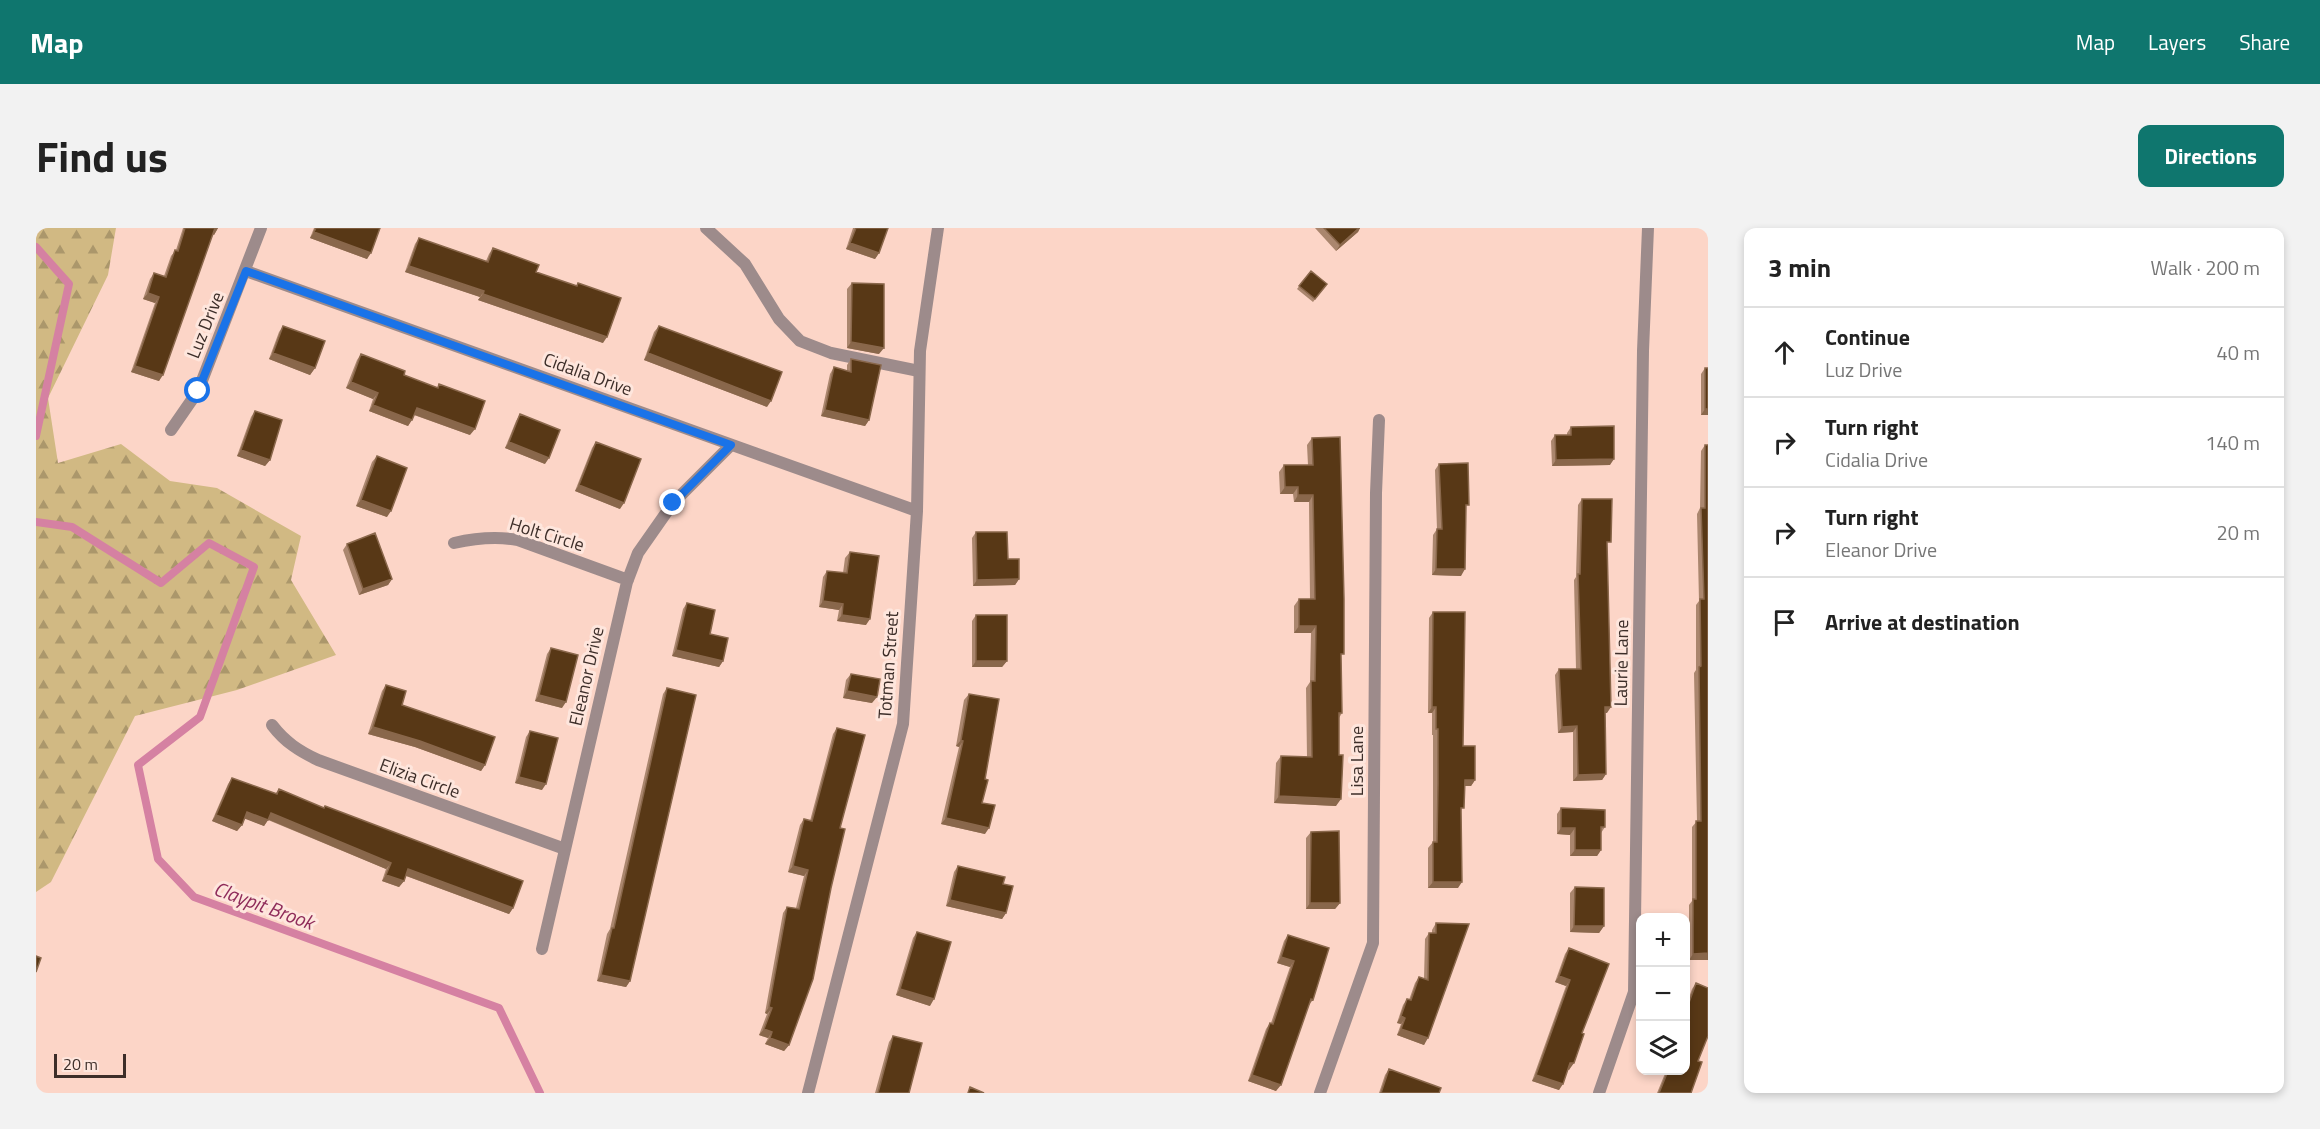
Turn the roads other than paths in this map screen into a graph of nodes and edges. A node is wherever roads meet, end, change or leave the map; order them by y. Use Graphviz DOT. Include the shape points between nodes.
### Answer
graph roads {
  1 [pos="261,228"];
  2 [pos="706,228"];
  3 [pos="938,228"];
  4 [pos="1648,228"];
  5 [pos="246,271"];
  6 [pos="919,371"];
  7 [pos="1379,420"];
  8 [pos="171,430"];
  9 [pos="731,445"];
  10 [pos="917,511"];
  11 [pos="454,543"];
  12 [pos="627,580"];
  13 [pos="272,725"];
  14 [pos="565,849"];
  15 [pos="542,949"];
  16 [pos="808,1093"];
  17 [pos="1320,1093"];
  18 [pos="1599,1093"];
  1 -- 5 [label="street, Luz Drive"];
  2 -- 6 [label="street" via="745,264 779,319 800,340 831,353"];
  3 -- 6 [label="street, Totman Street"];
  4 -- 18 [label="street, Laurie Lane" via="1634,992"];
  5 -- 8 [label="street, Luz Drive" via="198,391"];
  5 -- 9 [label="street, Cidalia Drive"];
  6 -- 10 [label="street, Totman Street"];
  7 -- 17 [label="street, Lisa Lane" via="1373,943"];
  9 -- 10 [label="street, Cidalia Drive"];
  9 -- 12 [label="street, Eleanor Drive" via="673,503 638,553"];
  10 -- 16 [label="street, Totman Street" via="903,724"];
  11 -- 12 [label="street, Holt Circle" via="482,537 518,540"];
  12 -- 14 [label="street, Eleanor Drive"];
  13 -- 14 [label="street, Elizia Circle" via="283,739 318,760"];
  14 -- 15 [label="street, Eleanor Drive"];
}
